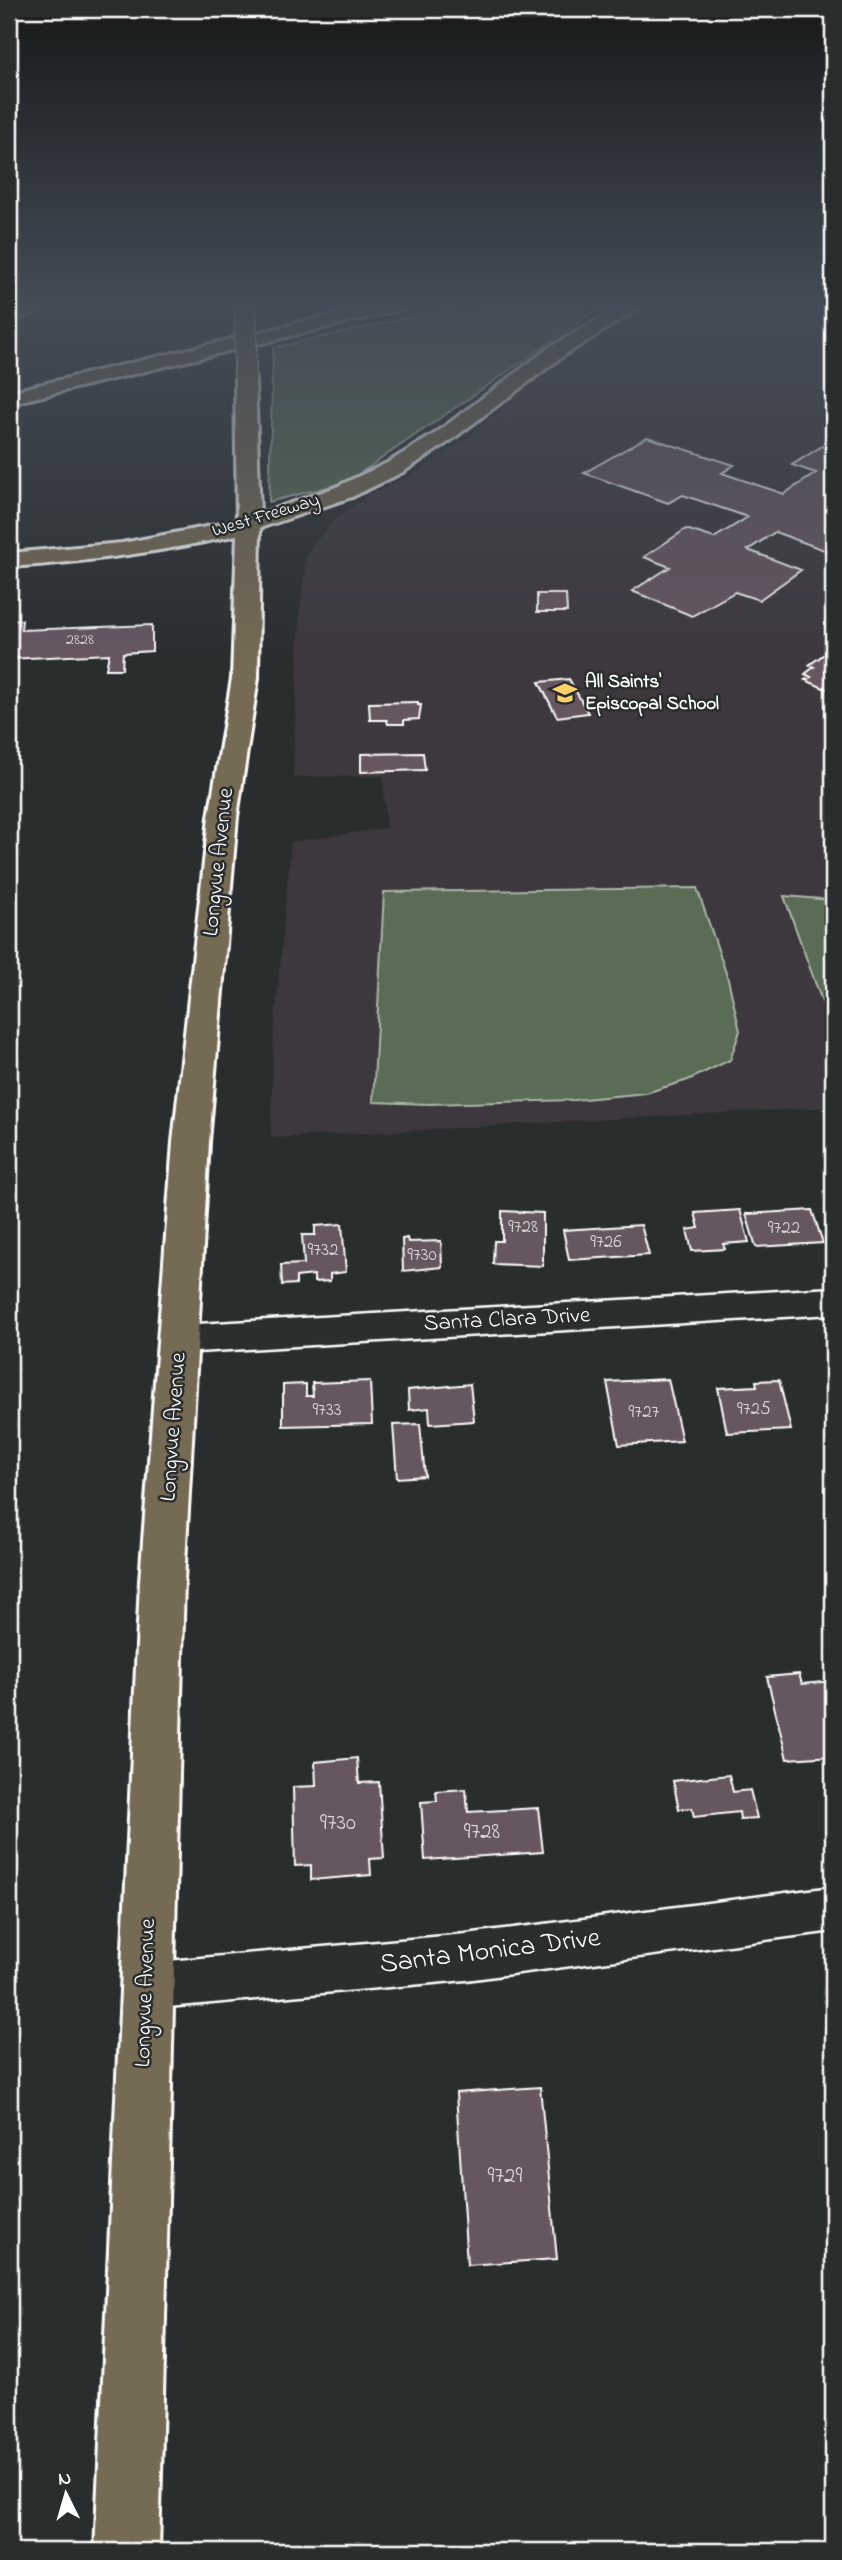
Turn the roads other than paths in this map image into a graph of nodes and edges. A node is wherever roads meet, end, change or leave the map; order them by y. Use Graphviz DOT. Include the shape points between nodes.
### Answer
graph roads {
  1 [pos="246,424"];
  2 [pos="459,424"];
  3 [pos="249,525"];
  4 [pos="9,560"];
  5 [pos="833,1301"];
  6 [pos="180,1339"];
  7 [pos="833,1909"];
  8 [pos="146,1986"];
  9 [pos="127,2551"];
  1 -- 3 [label="main road, Longvue Avenue, bridge"];
  2 -- 3 [label="main road, West Freeway" via="397,466 314,503"];
  3 -- 4 [label="main road, West Freeway" via="156,544"];
  3 -- 6 [label="main road, Longvue Avenue" via="245,678 223,817 192,1129"];
  5 -- 6 [label="street, Santa Clara Drive"];
  6 -- 8 [label="main road, Longvue Avenue" via="162,1581"];
  7 -- 8 [label="street, Santa Monica Drive" via="466,1957"];
  8 -- 9 [label="main road, Longvue Avenue"];
}
